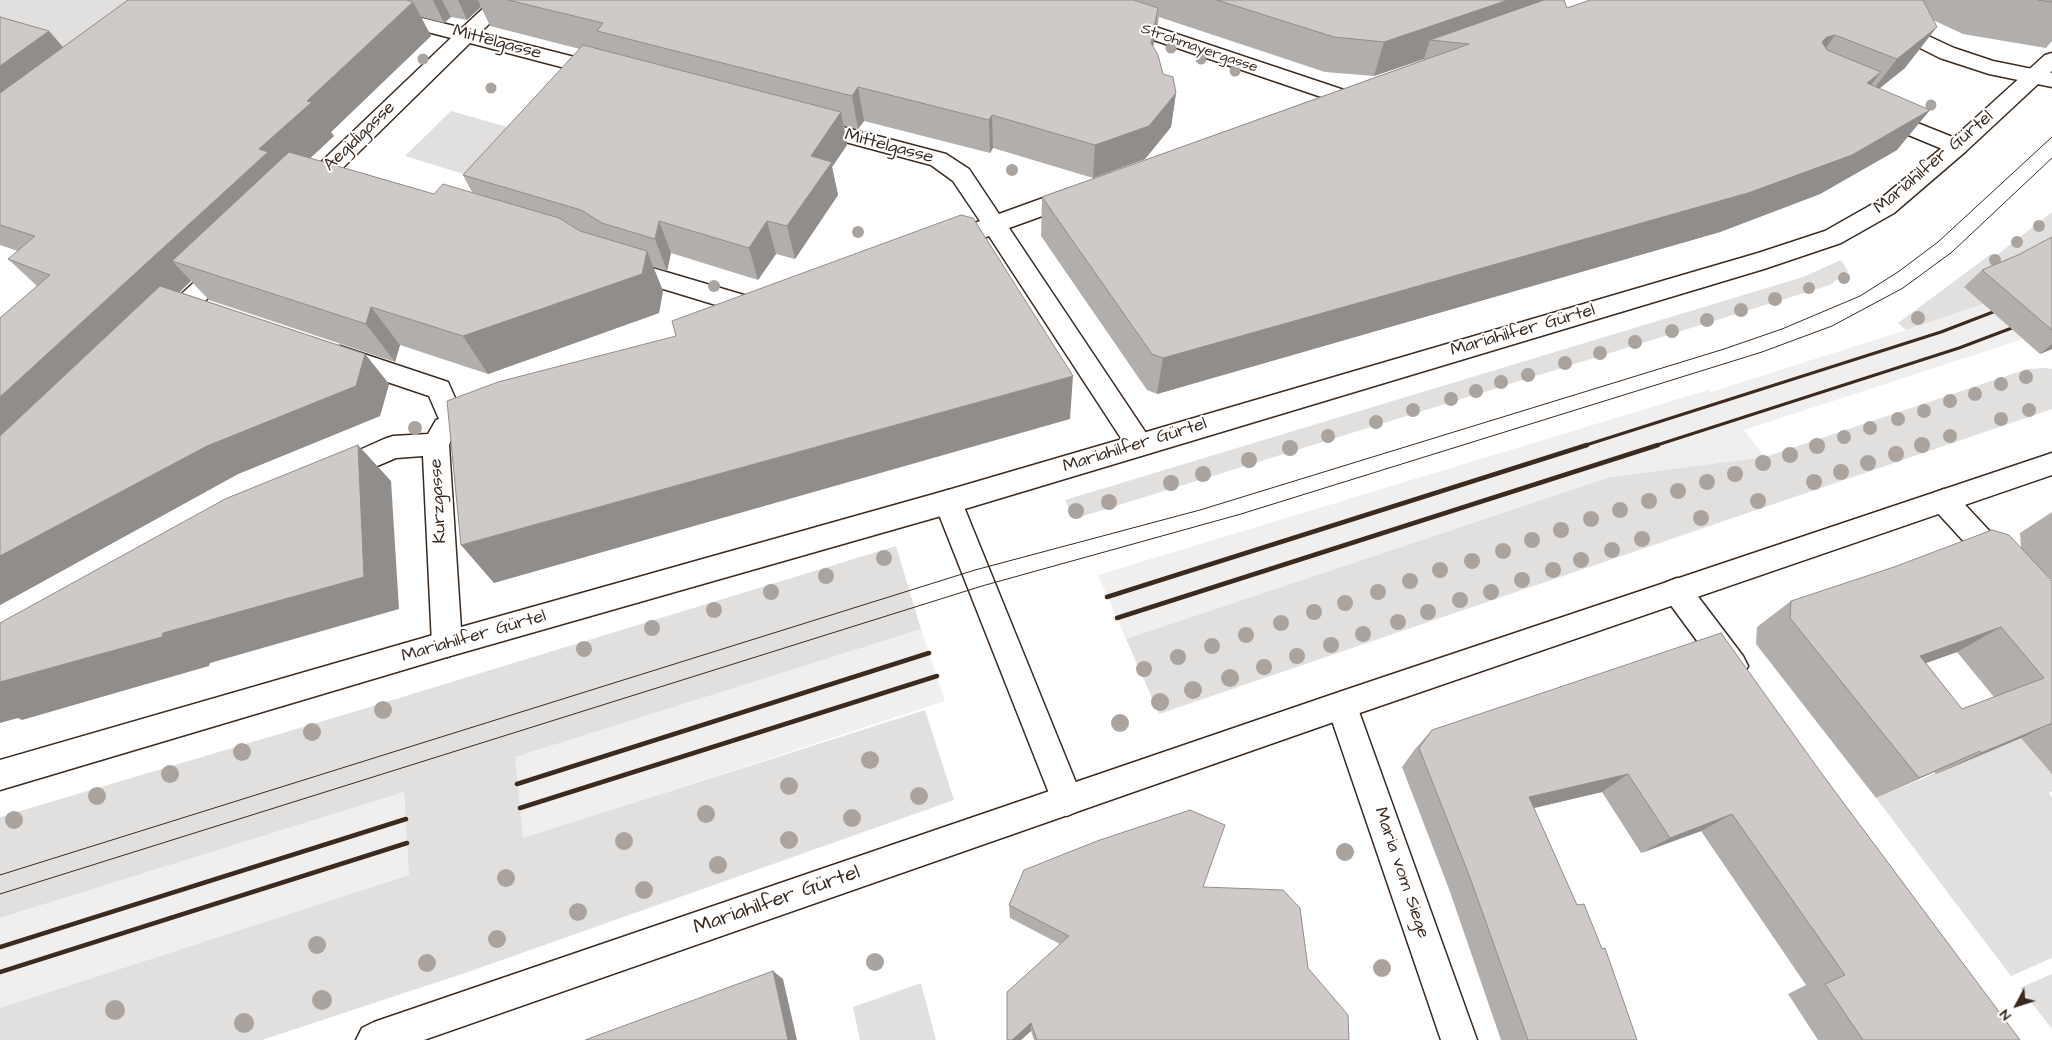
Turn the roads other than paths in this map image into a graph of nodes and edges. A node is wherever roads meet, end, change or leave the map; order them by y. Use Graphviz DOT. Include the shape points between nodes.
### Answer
graph roads {
  1 [pos="326,0"];
  2 [pos="503,0"];
  3 [pos="1055,0"];
  4 [pos="1849,0"];
  5 [pos="466,35"];
  6 [pos="2052,60"];
  7 [pos="619,75"];
  8 [pos="2043,79"];
  9 [pos="1316,107"];
  10 [pos="1864,108"];
  11 [pos="791,120"];
  12 [pos="1957,147"];
  13 [pos="318,178"];
  14 [pos="344,186"];
  15 [pos="1095,188"];
  16 [pos="290,205"];
  17 [pos="993,226"];
  18 [pos="926,250"];
  19 [pos="242,251"];
  20 [pos="600,259"];
  21 [pos="187,304"];
  22 [pos="215,313"];
  23 [pos="724,323"];
  24 [pos="151,338"];
  25 [pos="318,348"];
  26 [pos="436,444"];
  27 [pos="1139,444"];
  28 [pos="2052,464"];
  29 [pos="314,482"];
  30 [pos="1944,501"];
  31 [pos="948,502"];
  32 [pos="1677,591"];
  33 [pos="2052,618"];
  34 [pos="447,644"];
  35 [pos="1749,688"];
  36 [pos="1342,706"];
  37 [pos="0,775"];
  38 [pos="1066,800"];
  39 [pos="374,1040"];
  40 [pos="1459,1040"];
  1 -- 5 [label="street, Mittelgasse"];
  2 -- 5 [label="street, Aegidigasse"];
  3 -- 9 [label="street, Strohmayergasse" via="1352,94"];
  4 -- 8 [label="street" via="1885,23 1947,53 1989,67"];
  5 -- 7 [label="street, Mittelgasse"];
  5 -- 13 [label="street, Aegidigasse"];
  6 -- 8 [label="street, Mariahilfer Gürtel"];
  8 -- 12 [label="street, Mariahilfer Gürtel"];
  10 -- 12 [label="street"];
  11 -- 17 [label="street, Mittelgasse" via="938,160 961,175"];
  12 -- 27 [label="street, Mariahilfer Gürtel" via="1886,207 1833,237"];
  13 -- 14 [label="street"];
  13 -- 16 [label="street, Aegidigasse"];
  15 -- 17 [label="street"];
  17 -- 18 [label="street"];
  17 -- 27 [label="street, Mittelgasse"];
  19 -- 21 [label="street"];
  20 -- 23 [label="street" via="607,264 771,307"];
  21 -- 22 [label="street"];
  21 -- 24 [label="street"];
  25 -- 26 [label="street, Kurzgasse" via="439,389 459,415"];
  26 -- 29 [label="street" via="393,447"];
  26 -- 34 [label="street, Kurzgasse"];
  27 -- 31 [label="street, Mariahilfer Gürtel"];
  28 -- 30 [label="street, Mariahilfer Gürtel"];
  30 -- 32 [label="street, Mariahilfer Gürtel"];
  30 -- 33 [label="street"];
  31 -- 34 [label="street, Mariahilfer Gürtel"];
  31 -- 38 [label="street"];
  32 -- 35 [label="street"];
  32 -- 36 [label="street, Mariahilfer Gürtel"];
  34 -- 37 [label="street, Mariahilfer Gürtel"];
  36 -- 38 [label="street, Mariahilfer Gürtel"];
  36 -- 40 [label="street, Maria vom Siege"];
  38 -- 39 [label="street, Mariahilfer Gürtel"];
}
